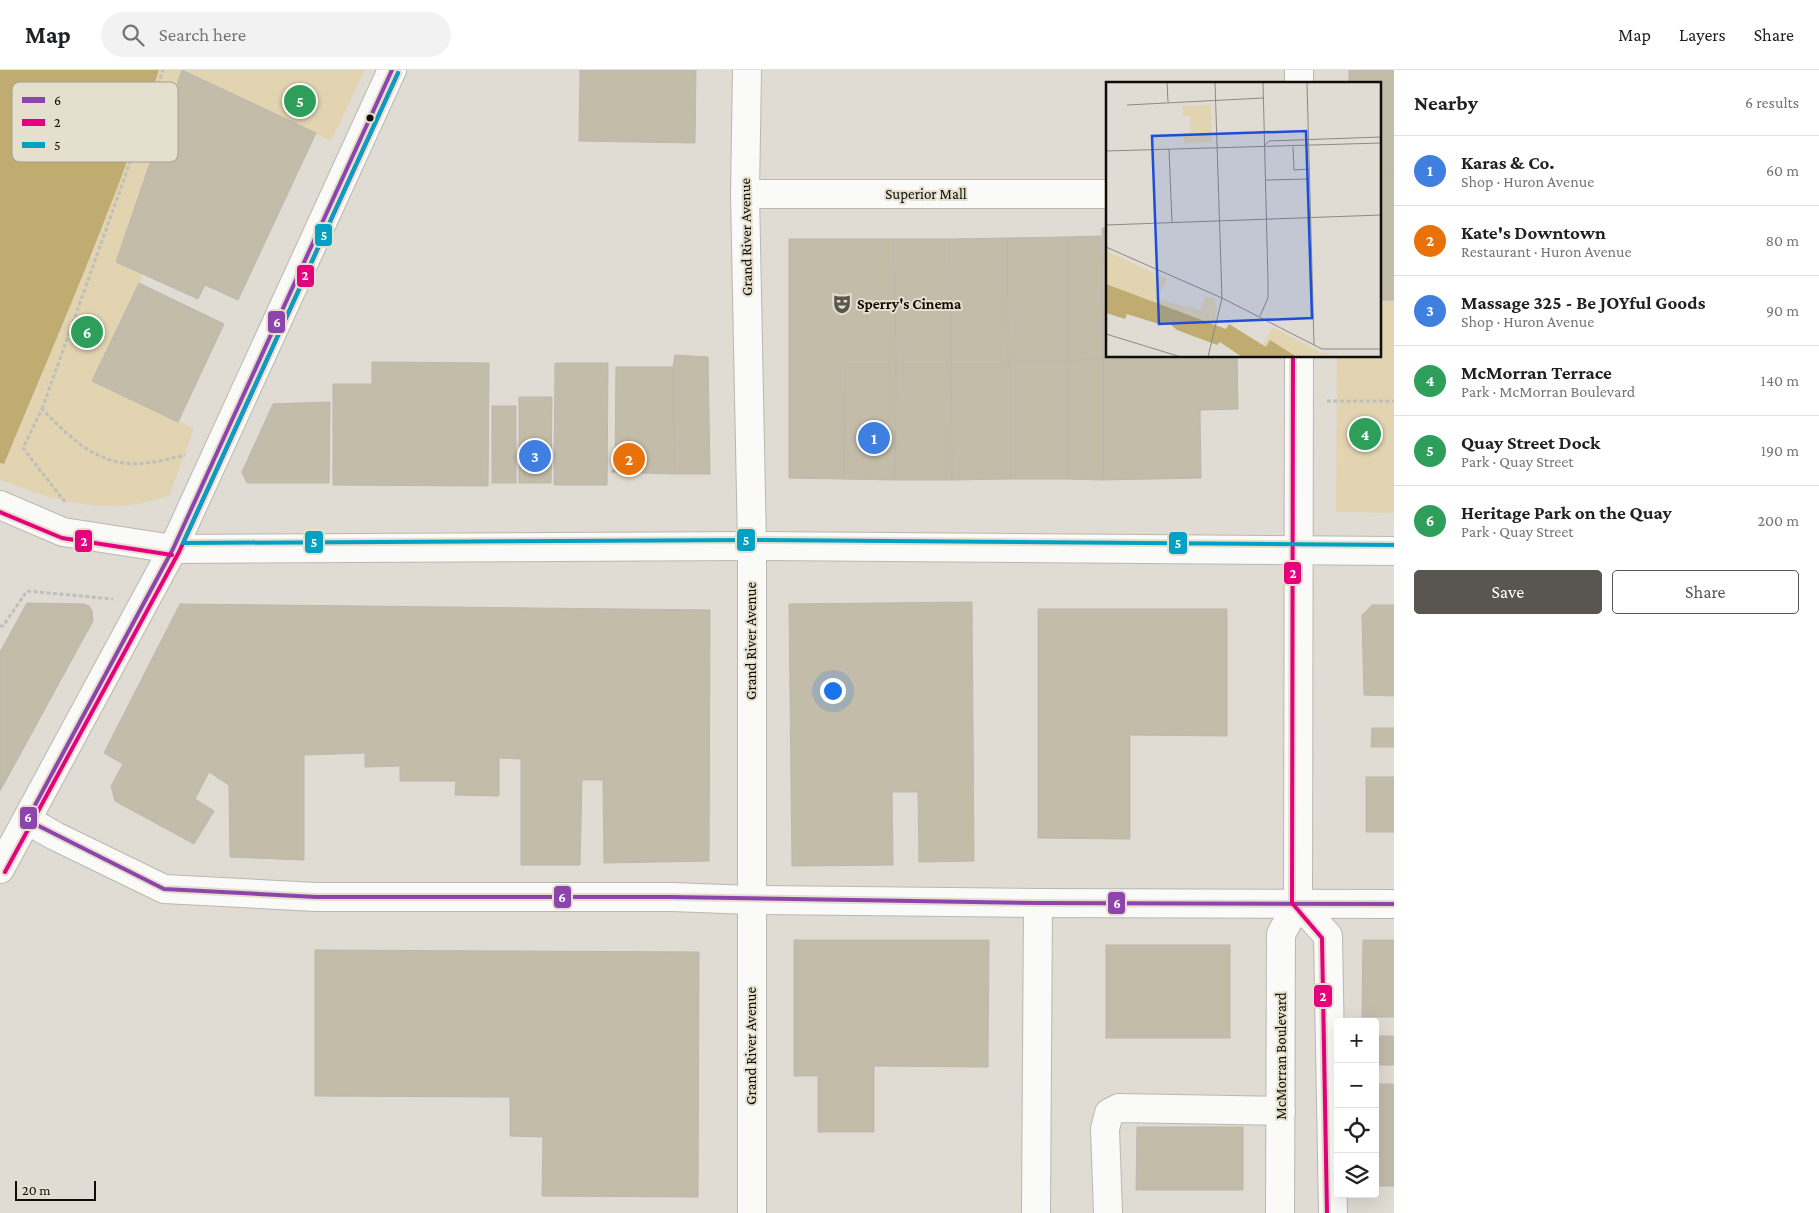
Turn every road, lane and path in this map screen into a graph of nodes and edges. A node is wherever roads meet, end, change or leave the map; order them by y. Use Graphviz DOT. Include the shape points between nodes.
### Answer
graph roads {
  1 [pos="163,70"];
  2 [pos="392,70"];
  3 [pos="747,70"];
  4 [pos="159,82"];
  5 [pos="130,162"];
  6 [pos="745,194"];
  7 [pos="1106,194"];
  8 [pos="1299,358"];
  9 [pos="1299,400"];
  10 [pos="1394,401"];
  11 [pos="42,409"];
  12 [pos="188,454"];
  13 [pos="66,503"];
  14 [pos="7,508"];
  15 [pos="752,546"];
  16 [pos="173,549"];
  17 [pos="1300,551"];
  18 [pos="1394,551"];
  19 [pos="113,600"];
  20 [pos="0,626"];
  21 [pos="27,820"];
  22 [pos="0,869"];
  23 [pos="751,900"];
  24 [pos="1038,903"];
  25 [pos="1298,903"];
  26 [pos="1394,904"];
  27 [pos="1281,1110"];
  28 [pos="752,1213"];
  29 [pos="1036,1213"];
  30 [pos="1108,1213"];
  31 [pos="1280,1213"];
  32 [pos="1333,1213"];
  1 -- 4 [label="path"];
  2 -- 16 [label="street"];
  3 -- 6 [label="street, Grand River Avenue"];
  5 -- 11 [label="path"];
  6 -- 7 [label="street, Superior Mall"];
  6 -- 15 [label="street, Grand River Avenue"];
  8 -- 9 [label="street, McMorran Boulevard"];
  9 -- 10 [label="path"];
  9 -- 17 [label="street, McMorran Boulevard"];
  11 -- 12 [label="path" via="74,440 97,454 124,463 160,461"];
  11 -- 13 [label="path" via="23,448"];
  14 -- 16 [label="street" via="63,532"];
  15 -- 16 [label="street"];
  15 -- 17 [label="street"];
  15 -- 23 [label="street, Grand River Avenue"];
  16 -- 21 [label="street"];
  17 -- 18 [label="street"];
  17 -- 25 [label="street, McMorran Boulevard"];
  19 -- 20 [label="path" via="27,591"];
  21 -- 22 [label="street"];
  21 -- 23 [label="street" via="164,890 316,897"];
  23 -- 24 [label="street"];
  23 -- 28 [label="street, Grand River Avenue"];
  24 -- 25 [label="street"];
  24 -- 29 [label="street"];
  25 -- 26 [label="street"];
  25 -- 27 [label="street, McMorran Boulevard" via="1281,934"];
  25 -- 32 [label="street" via="1328,936"];
  27 -- 30 [label="street" via="1119,1108 1109,1113 1105,1129"];
  27 -- 31 [label="street, McMorran Boulevard"];
}
